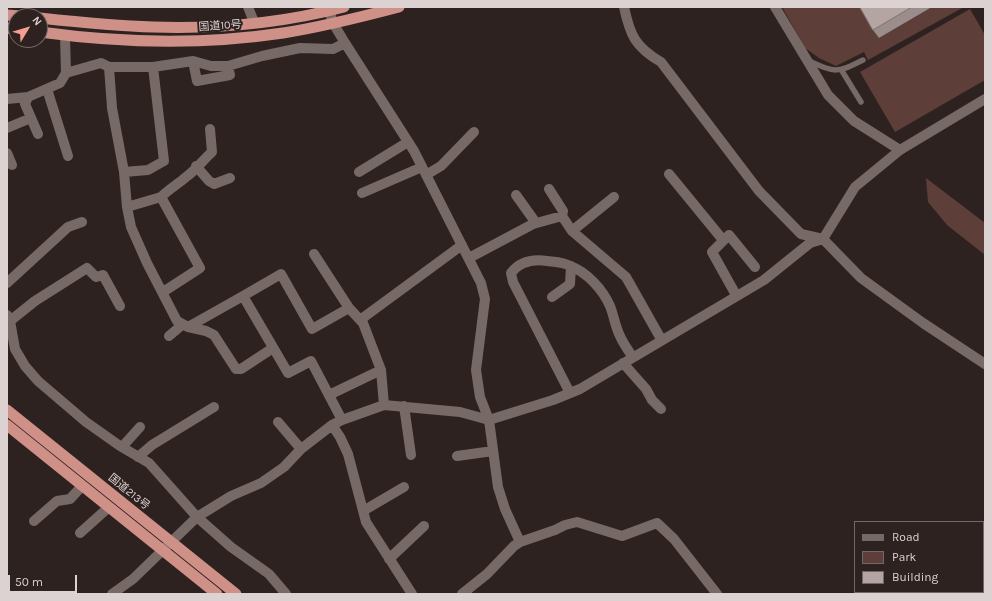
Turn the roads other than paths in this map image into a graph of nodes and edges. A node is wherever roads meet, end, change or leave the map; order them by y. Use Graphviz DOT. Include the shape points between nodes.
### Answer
graph roads {
  1 [pos="248,7"];
  2 [pos="344,7"];
  3 [pos="399,7"];
  4 [pos="624,7"];
  5 [pos="775,7"];
  6 [pos="328,9"];
  7 [pos="48,19"];
  8 [pos="254,22"];
  9 [pos="333,23"];
  10 [pos="48,33"];
  11 [pos="65,36"];
  12 [pos="345,43"];
  13 [pos="806,60"];
  14 [pos="863,60"];
  15 [pos="193,61"];
  16 [pos="228,66"];
  17 [pos="109,67"];
  18 [pos="153,67"];
  19 [pos="842,71"];
  20 [pos="66,73"];
  21 [pos="47,89"];
  22 [pos="28,97"];
  23 [pos="985,98"];
  24 [pos="7,99"];
  25 [pos="861,102"];
  26 [pos="31,118"];
  27 [pos="7,128"];
  28 [pos="210,129"];
  29 [pos="474,132"];
  30 [pos="38,134"];
  31 [pos="408,142"];
  32 [pos="900,150"];
  33 [pos="7,153"];
  34 [pos="68,156"];
  35 [pos="12,165"];
  36 [pos="196,166"];
  37 [pos="424,171"];
  38 [pos="124,172"];
  39 [pos="359,172"];
  40 [pos="669,174"];
  41 [pos="230,178"];
  42 [pos="549,189"];
  43 [pos="362,193"];
  44 [pos="516,195"];
  45 [pos="161,197"];
  46 [pos="614,197"];
  47 [pos="127,207"];
  48 [pos="562,216"];
  49 [pos="82,222"];
  50 [pos="536,223"];
  51 [pos="572,231"];
  52 [pos="823,239"];
  53 [pos="723,240"];
  54 [pos="462,245"];
  55 [pos="314,254"];
  56 [pos="469,258"];
  57 [pos="571,266"];
  58 [pos="755,267"];
  59 [pos="7,283"];
  60 [pos="163,292"];
  61 [pos="736,295"];
  62 [pos="243,296"];
  63 [pos="552,297"];
  64 [pos="120,306"];
  65 [pos="349,308"];
  66 [pos="9,318"];
  67 [pos="360,320"];
  68 [pos="185,326"];
  69 [pos="170,336"];
  70 [pos="661,339"];
  71 [pos="273,348"];
  72 [pos="632,356"];
  73 [pos="623,363"];
  74 [pos="985,364"];
  75 [pos="381,370"];
  76 [pos="570,393"];
  77 [pos="329,395"];
  78 [pos="384,406"];
  79 [pos="404,406"];
  80 [pos="214,407"];
  81 [pos="7,410"];
  82 [pos="661,410"];
  83 [pos="342,420"];
  84 [pos="489,420"];
  85 [pos="278,422"];
  86 [pos="7,425"];
  87 [pos="332,425"];
  88 [pos="140,427"];
  89 [pos="122,447"];
  90 [pos="302,449"];
  91 [pos="493,451"];
  92 [pos="411,455"];
  93 [pos="457,456"];
  94 [pos="138,457"];
  95 [pos="82,486"];
  96 [pos="404,486"];
  97 [pos="109,507"];
  98 [pos="363,511"];
  99 [pos="197,517"];
  100 [pos="34,521"];
  101 [pos="424,526"];
  102 [pos="80,533"];
  103 [pos="171,542"];
  104 [pos="520,542"];
  105 [pos="162,550"];
  106 [pos="389,559"];
  107 [pos="112,594"];
  108 [pos="217,594"];
  109 [pos="236,594"];
  110 [pos="286,594"];
  111 [pos="412,594"];
  112 [pos="462,594"];
  113 [pos="717,594"];
  1 -- 8 [label="street"];
  2 -- 6 [label="highway, 国道10号"];
  3 -- 9 [label="highway, 国道10号"];
  4 -- 52 [label="street" via="634,41 660,62 759,192 801,234"];
  5 -- 13 [label="street"];
  6 -- 8 [label="highway, 国道10号"];
  6 -- 9 [label="street"];
  7 -- 8 [label="highway, 国道10号" via="153,27"];
  9 -- 11 [label="highway, 国道10号" via="283,33 237,38 149,40"];
  9 -- 12 [label="street"];
  10 -- 11 [label="highway, 国道10号"];
  11 -- 20 [label="street"];
  12 -- 16 [label="street" via="333,49 300,48"];
  12 -- 31 [label="street"];
  13 -- 19 [label="lane" via="827,69"];
  13 -- 32 [label="street" via="828,95 854,121"];
  14 -- 19 [label="lane"];
  15 -- 16 [label="street" via="212,66"];
  15 -- 16 [label="street" via="197,81 230,75"];
  15 -- 18 [label="street"];
  17 -- 18 [label="street"];
  17 -- 20 [label="street" via="101,63"];
  17 -- 38 [label="street" via="112,108"];
  18 -- 38 [label="street" via="164,161 148,170"];
  19 -- 25 [label="lane"];
  20 -- 21 [label="street" via="60,83"];
  21 -- 22 [label="street"];
  21 -- 34 [label="street"];
  22 -- 24 [label="street"];
  22 -- 26 [label="street" via="25,104"];
  23 -- 32 [label="street"];
  26 -- 27 [label="street"];
  26 -- 30 [label="street"];
  28 -- 36 [label="street" via="212,152"];
  29 -- 37 [label="street" via="441,166"];
  31 -- 37 [label="street"];
  31 -- 39 [label="street"];
  32 -- 52 [label="street" via="855,187"];
  33 -- 35 [label="street"];
  36 -- 41 [label="street" via="214,184"];
  36 -- 45 [label="street"];
  37 -- 43 [label="street"];
  37 -- 54 [label="street"];
  38 -- 47 [label="street"];
  40 -- 53 [label="street"];
  42 -- 48 [label="street" via="563,211"];
  44 -- 50 [label="street"];
  45 -- 47 [label="street"];
  45 -- 60 [label="street" via="200,268"];
  46 -- 51 [label="street"];
  47 -- 60 [label="street" via="131,227"];
  48 -- 50 [label="street"];
  48 -- 51 [label="street"];
  49 -- 59 [label="street" via="68,227"];
  50 -- 56 [label="street"];
  51 -- 70 [label="street" via="626,277"];
  52 -- 61 [label="street" via="810,243 764,280"];
  52 -- 74 [label="street" via="861,278"];
  53 -- 58 [label="street" via="729,235"];
  53 -- 61 [label="street" via="712,252"];
  54 -- 56 [label="street"];
  54 -- 67 [label="street"];
  55 -- 65 [label="street"];
  56 -- 84 [label="street" via="481,283 485,299 476,370 480,397"];
  57 -- 63 [label="street" via="570,284"];
  57 -- 72 [label="street" via="590,279 601,291 610,306 619,335"];
  57 -- 76 [label="street" via="542,260 526,261 511,273 513,282"];
  60 -- 68 [label="street" via="177,321"];
  61 -- 70 [label="street"];
  62 -- 65 [label="street" via="281,274 312,329"];
  62 -- 68 [label="street"];
  62 -- 71 [label="street"];
  64 -- 66 [label="street" via="103,275 96,277 87,268"];
  65 -- 67 [label="street"];
  66 -- 89 [label="street" via="15,349 38,381 86,422"];
  67 -- 75 [label="street"];
  68 -- 69 [label="street"];
  68 -- 71 [label="street" via="214,335 236,369"];
  70 -- 72 [label="street"];
  71 -- 77 [label="street" via="288,373 311,361"];
  72 -- 73 [label="street"];
  73 -- 76 [label="street"];
  73 -- 82 [label="street"];
  75 -- 77 [label="street"];
  75 -- 78 [label="street"];
  76 -- 84 [label="street"];
  77 -- 83 [label="street"];
  78 -- 79 [label="street"];
  78 -- 83 [label="street"];
  79 -- 84 [label="street" via="460,412"];
  79 -- 92 [label="street"];
  80 -- 94 [label="street" via="152,445"];
  81 -- 103 [label="highway, 国道213号"];
  83 -- 87 [label="street"];
  84 -- 91 [label="street"];
  85 -- 90 [label="street"];
  86 -- 95 [label="highway"];
  87 -- 90 [label="street"];
  87 -- 98 [label="street" via="348,454"];
  88 -- 89 [label="street"];
  89 -- 94 [label="street"];
  90 -- 99 [label="street" via="261,483 230,496"];
  91 -- 93 [label="street"];
  91 -- 104 [label="street" via="498,487"];
  94 -- 99 [label="street" via="149,464"];
  95 -- 97 [label="highway"];
  95 -- 100 [label="street" via="70,499 57,501"];
  96 -- 98 [label="street"];
  97 -- 102 [label="street"];
  97 -- 105 [label="highway"];
  98 -- 106 [label="street" via="366,522"];
  99 -- 103 [label="street"];
  99 -- 110 [label="street" via="231,547 269,574"];
  101 -- 106 [label="street"];
  103 -- 105 [label="street"];
  103 -- 109 [label="highway, 国道213号"];
  104 -- 112 [label="street"];
  104 -- 113 [label="street" via="577,522 622,536 657,523 674,539"];
  105 -- 107 [label="street" via="134,579"];
  105 -- 108 [label="highway"];
  106 -- 111 [label="street"];
}
